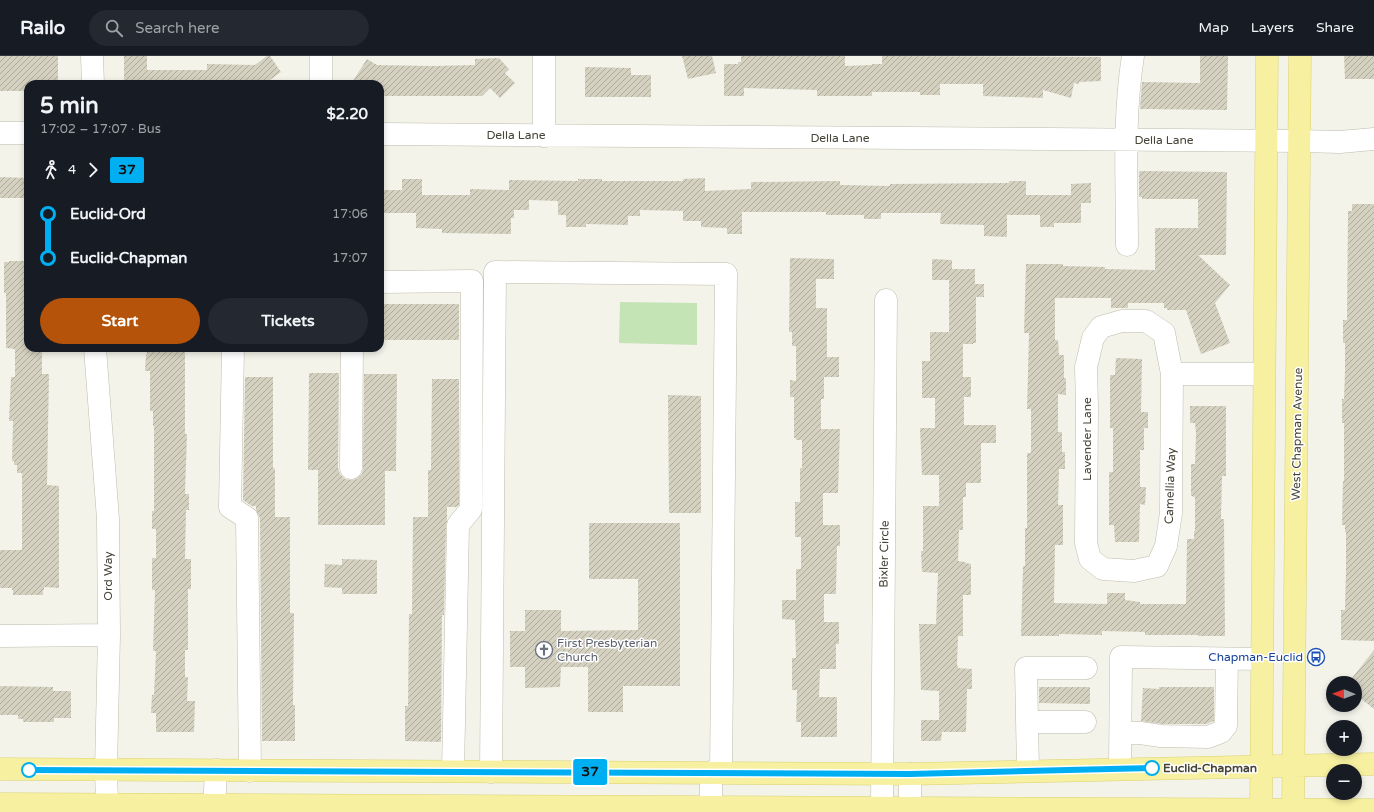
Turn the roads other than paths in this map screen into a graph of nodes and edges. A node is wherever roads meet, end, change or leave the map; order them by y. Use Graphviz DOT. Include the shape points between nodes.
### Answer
graph roads {
  1 [pos="92,56"];
  2 [pos="321,56"];
  3 [pos="544,56"];
  4 [pos="1133,56"];
  5 [pos="1267,56"];
  6 [pos="1300,56"];
  7 [pos="93,80"];
  8 [pos="321,80"];
  9 [pos="0,133"];
  10 [pos="24,133"];
  11 [pos="384,134"];
  12 [pos="544,136"];
  13 [pos="1374,139"];
  14 [pos="1127,140"];
  15 [pos="1266,141"];
  16 [pos="1299,141"];
  17 [pos="1127,246"];
  18 [pos="384,282"];
  19 [pos="886,300"];
  20 [pos="1122,321"];
  21 [pos="96,352"];
  22 [pos="233,352"];
  23 [pos="352,352"];
  24 [pos="1172,374"];
  25 [pos="1264,374"];
  26 [pos="1297,374"];
  27 [pos="351,468"];
  28 [pos="1103,569"];
  29 [pos="109,635"];
  30 [pos="0,636"];
  31 [pos="1227,659"];
  32 [pos="1263,659"];
  33 [pos="1086,668"];
  34 [pos="1027,722"];
  35 [pos="1085,722"];
  36 [pos="1121,733"];
  37 [pos="1374,764"];
  38 [pos="1294,765"];
  39 [pos="1262,766"];
  40 [pos="1120,769"];
  41 [pos="0,770"];
  42 [pos="106,770"];
  43 [pos="216,770"];
  44 [pos="1028,770"];
  45 [pos="250,771"];
  46 [pos="453,771"];
  47 [pos="491,772"];
  48 [pos="716,773"];
  49 [pos="882,773"];
  50 [pos="910,774"];
  51 [pos="0,804"];
  52 [pos="107,804"];
  53 [pos="453,806"];
  54 [pos="215,808"];
  55 [pos="882,808"];
  56 [pos="910,808"];
  57 [pos="711,810"];
  58 [pos="850,810"];
  59 [pos="1181,810"];
  60 [pos="1374,810"];
  61 [pos="1261,811"];
  62 [pos="1293,811"];
  1 -- 7 [label="street"];
  2 -- 8 [label="street"];
  3 -- 12 [label="street"];
  4 -- 14 [label="street"];
  5 -- 15 [label="main road"];
  6 -- 16 [label="main road, West Chapman Avenue"];
  9 -- 10 [label="street"];
  11 -- 12 [label="street, Della Lane"];
  12 -- 14 [label="street, Della Lane"];
  13 -- 16 [label="street, Della Lane" via="1340,142"];
  14 -- 15 [label="street, Della Lane"];
  14 -- 17 [label="street"];
  15 -- 16 [label="street, Della Lane"];
  15 -- 25 [label="main road"];
  16 -- 26 [label="main road, West Chapman Avenue"];
  18 -- 46 [label="street" via="472,282 471,509 458,525"];
  19 -- 49 [label="street, Bixler Circle"];
  20 -- 24 [label="street, Camellia Way" via="1146,321 1164,333"];
  20 -- 28 [label="street, Lavender Lane" via="1102,327 1093,338 1086,367 1086,543 1090,559"];
  21 -- 29 [label="street, Ord Way" via="108,519"];
  22 -- 45 [label="street" via="230,507 247,518"];
  23 -- 27 [label="street"];
  24 -- 25 [label="street"];
  24 -- 28 [label="street, Camellia Way" via="1171,513 1166,546 1157,566 1134,571"];
  25 -- 26 [label="main road"];
  25 -- 32 [label="main road"];
  26 -- 38 [label="main road, West Chapman Avenue"];
  29 -- 30 [label="street"];
  29 -- 42 [label="street, Ord Way"];
  31 -- 32 [label="street"];
  31 -- 36 [label="street" via="1226,726 1221,732 1208,737"];
  31 -- 36 [label="street" via="1121,657"];
  32 -- 39 [label="main road"];
  33 -- 34 [label="street" via="1026,668"];
  34 -- 35 [label="street"];
  34 -- 44 [label="street"];
  36 -- 40 [label="street"];
  37 -- 38 [label="main road"];
  38 -- 39 [label="main road"];
  38 -- 62 [label="main road, West Chapman Avenue"];
  39 -- 40 [label="main road"];
  39 -- 61 [label="main road"];
  40 -- 44 [label="main road"];
  41 -- 42 [label="main road"];
  42 -- 43 [label="main road"];
  42 -- 52 [label="street, Ord Way"];
  43 -- 45 [label="main road"];
  43 -- 54 [label="street"];
  44 -- 50 [label="main road"];
  45 -- 46 [label="main road"];
  46 -- 47 [label="main road"];
  46 -- 53 [label="main road"];
  47 -- 48 [label="main road"];
  47 -- 48 [label="street" via="495,272 726,274"];
  48 -- 49 [label="main road"];
  48 -- 57 [label="street"];
  49 -- 50 [label="main road"];
  49 -- 55 [label="street, Bixler Circle"];
  50 -- 56 [label="street"];
  51 -- 52 [label="main road"];
  52 -- 54 [label="main road"];
  53 -- 54 [label="main road"];
  53 -- 57 [label="main road"];
  55 -- 56 [label="main road"];
  55 -- 58 [label="main road"];
  56 -- 59 [label="main road"];
  57 -- 58 [label="main road"];
  59 -- 61 [label="main road"];
  60 -- 62 [label="main road"];
  61 -- 62 [label="main road"];
}
